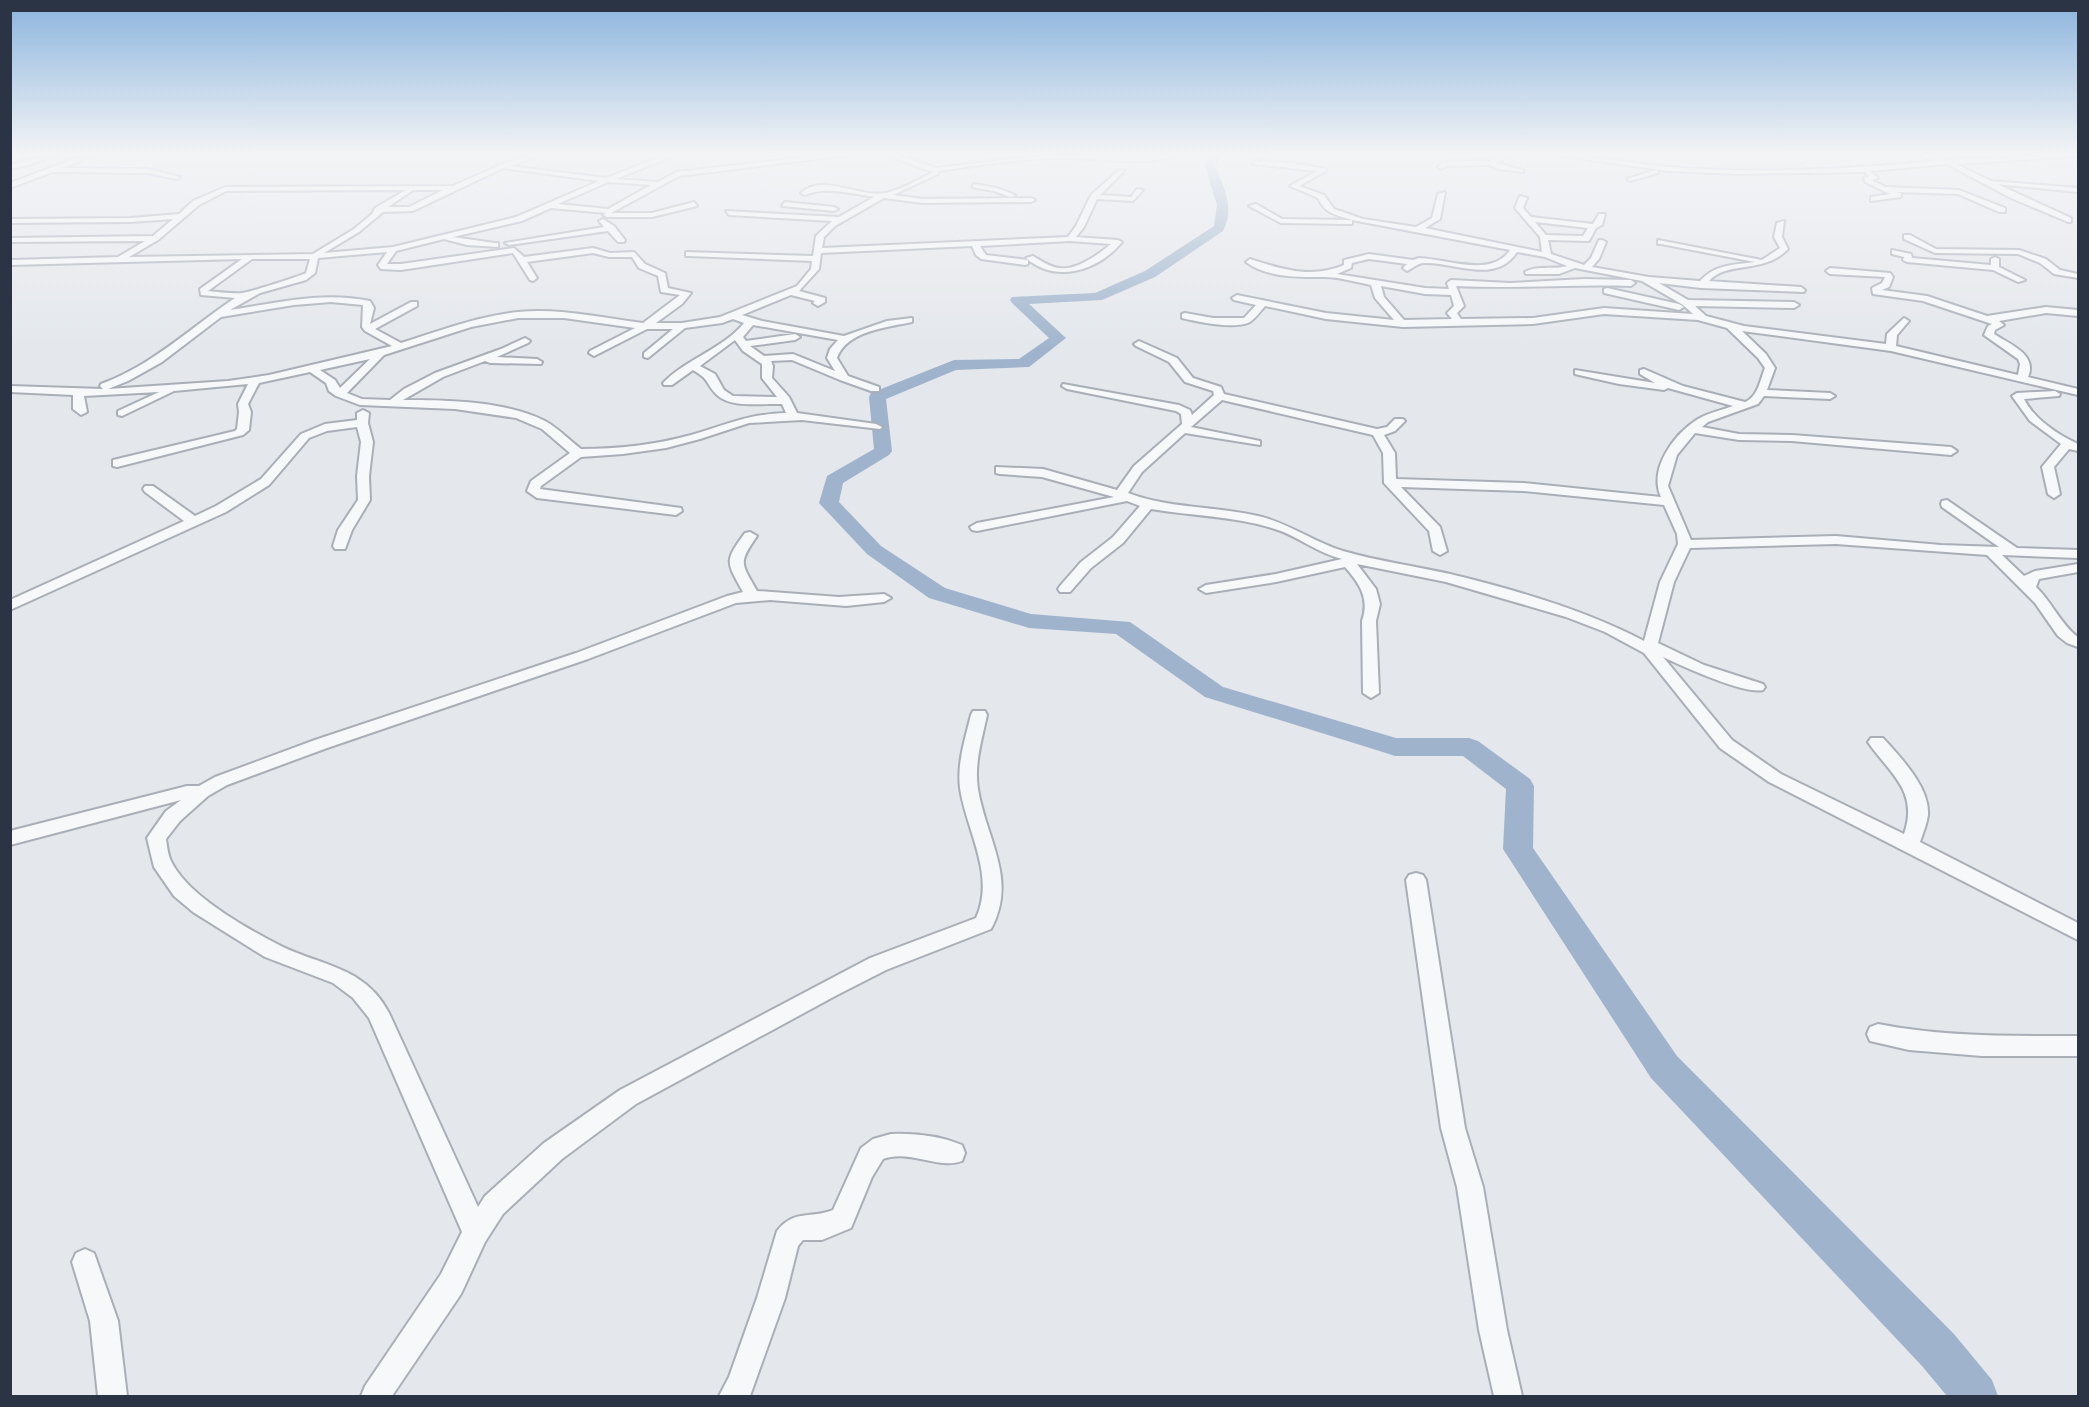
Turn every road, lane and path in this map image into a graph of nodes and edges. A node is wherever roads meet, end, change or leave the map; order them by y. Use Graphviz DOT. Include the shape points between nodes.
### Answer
graph roads {
  1 [pos="148,219"];
  2 [pos="179,219"];
  3 [pos="371,219"];
  4 [pos="520,219"];
  5 [pos="606,219"];
  6 [pos="836,219"];
  7 [pos="842,219"];
  8 [pos="1084,219"];
  9 [pos="1276,219"];
  10 [pos="1354,219"];
  11 [pos="1436,219"];
  12 [pos="1528,219"];
  13 [pos="1601,219"];
  14 [pos="2065,219"];
  15 [pos="10,220"];
  16 [pos="2068,220"];
  17 [pos="1361,221"];
  18 [pos="1781,223"];
  19 [pos="497,224"];
  20 [pos="1384,226"];
  21 [pos="1593,226"];
  22 [pos="611,228"];
  23 [pos="1419,229"];
  24 [pos="1368,232"];
  25 [pos="1437,232"];
  26 [pos="444,237"];
  27 [pos="1544,237"];
  28 [pos="1907,237"];
  29 [pos="155,238"];
  30 [pos="1070,239"];
  31 [pos="10,240"];
  32 [pos="621,240"];
  33 [pos="1428,240"];
  34 [pos="1049,241"];
  35 [pos="1602,242"];
  36 [pos="1661,242"];
  37 [pos="976,245"];
  38 [pos="510,246"];
  39 [pos="393,249"];
  40 [pos="1515,249"];
  41 [pos="1965,251"];
  42 [pos="1895,252"];
  43 [pos="689,254"];
  44 [pos="816,255"];
  45 [pos="1547,255"];
  46 [pos="314,256"];
  47 [pos="250,257"];
  48 [pos="120,259"];
  49 [pos="523,260"];
  50 [pos="1028,260"];
  51 [pos="1250,262"];
  52 [pos="1768,262"];
  53 [pos="10,263"];
  54 [pos="1413,263"];
  55 [pos="1467,266"];
  56 [pos="1575,266"];
  57 [pos="1370,267"];
  58 [pos="1586,268"];
  59 [pos="1995,268"];
  60 [pos="1830,271"];
  61 [pos="1529,272"];
  62 [pos="1020,273"];
  63 [pos="1320,274"];
  64 [pos="2079,276"];
  65 [pos="533,278"];
  66 [pos="1646,280"];
  67 [pos="2021,280"];
  68 [pos="1375,282"];
  69 [pos="1584,282"];
  70 [pos="1701,285"];
  71 [pos="1453,288"];
  72 [pos="1801,290"];
  73 [pos="246,296"];
  74 [pos="795,296"];
  75 [pos="1237,298"];
  76 [pos="1264,302"];
  77 [pos="818,303"];
  78 [pos="414,304"];
  79 [pos="1794,304"];
  80 [pos="1689,306"];
  81 [pos="2065,312"];
  82 [pos="2079,313"];
  83 [pos="218,315"];
  84 [pos="735,316"];
  85 [pos="1185,316"];
  86 [pos="1702,317"];
  87 [pos="2079,318"];
  88 [pos="1987,319"];
  89 [pos="909,320"];
  90 [pos="1904,321"];
  91 [pos="750,322"];
  92 [pos="1459,323"];
  93 [pos="1402,324"];
  94 [pos="1729,324"];
  95 [pos="642,326"];
  96 [pos="682,326"];
  97 [pos="368,329"];
  98 [pos="796,332"];
  99 [pos="741,339"];
  100 [pos="844,339"];
  101 [pos="525,341"];
  102 [pos="812,342"];
  103 [pos="1138,344"];
  104 [pos="401,347"];
  105 [pos="1890,348"];
  106 [pos="381,353"];
  107 [pos="594,353"];
  108 [pos="648,355"];
  109 [pos="761,359"];
  110 [pos="477,360"];
  111 [pos="537,362"];
  112 [pos="691,365"];
  113 [pos="312,369"];
  114 [pos="1978,370"];
  115 [pos="361,372"];
  116 [pos="1580,372"];
  117 [pos="1644,372"];
  118 [pos="844,378"];
  119 [pos="255,380"];
  120 [pos="2021,380"];
  121 [pos="331,382"];
  122 [pos="1982,382"];
  123 [pos="668,383"];
  124 [pos="1067,386"];
  125 [pos="10,388"];
  126 [pos="175,388"];
  127 [pos="1679,388"];
  128 [pos="875,389"];
  129 [pos="2076,392"];
  130 [pos="79,393"];
  131 [pos="1761,393"];
  132 [pos="340,394"];
  133 [pos="1220,396"];
  134 [pos="1830,396"];
  135 [pos="786,401"];
  136 [pos="393,403"];
  137 [pos="363,404"];
  138 [pos="1745,405"];
  139 [pos="81,412"];
  140 [pos="122,412"];
  141 [pos="1712,415"];
  142 [pos="794,418"];
  143 [pos="1399,421"];
  144 [pos="362,423"];
  145 [pos="876,427"];
  146 [pos="1184,427"];
  147 [pos="1692,429"];
  148 [pos="1377,433"];
  149 [pos="1740,437"];
  150 [pos="1256,443"];
  151 [pos="2072,444"];
  152 [pos="1951,451"];
  153 [pos="578,453"];
  154 [pos="117,463"];
  155 [pos="1000,470"];
  156 [pos="1390,483"];
  157 [pos="149,489"];
  158 [pos="2054,494"];
  159 [pos="1124,497"];
  160 [pos="1669,502"];
  161 [pos="1947,504"];
  162 [pos="1148,505"];
  163 [pos="676,511"];
  164 [pos="194,522"];
  165 [pos="977,527"];
  166 [pos="750,536"];
  167 [pos="1685,544"];
  168 [pos="340,546"];
  169 [pos="1440,550"];
  170 [pos="1990,550"];
  171 [pos="2012,550"];
  172 [pos="2079,554"];
  173 [pos="1352,561"];
  174 [pos="2079,568"];
  175 [pos="2029,587"];
  176 [pos="1065,589"];
  177 [pos="1206,589"];
  178 [pos="751,594"];
  179 [pos="884,598"];
  180 [pos="10,606"];
  181 [pos="2079,643"];
  182 [pos="1649,648"];
  183 [pos="1757,687"];
  184 [pos="1371,693"];
  185 [pos="979,715"];
  186 [pos="1877,741"];
  187 [pos="202,792"];
  188 [pos="10,838"];
  189 [pos="1910,845"];
  190 [pos="1416,880"];
  191 [pos="2079,933"];
  192 [pos="1878,1034"];
  193 [pos="2079,1046"];
  194 [pos="953,1153"];
  195 [pos="476,1233"];
  196 [pos="85,1262"];
  197 [pos="113,1396"];
  198 [pos="375,1396"];
  199 [pos="733,1396"];
  200 [pos="1508,1396"];
  1 -- 15 [label="street"];
  2 -- 29 [label="street"];
  3 -- 46 [label="street"];
  4 -- 19 [label="street"];
  5 -- 22 [label="street"];
  6 -- 7 [label="street"];
  7 -- 44 [label="street" via="820,236"];
  8 -- 30 [label="street"];
  9 -- 17 [label="street"];
  10 -- 17 [label="street"];
  11 -- 23 [label="street"];
  12 -- 21 [label="street"];
  12 -- 27 [label="street"];
  13 -- 21 [label="street"];
  14 -- 16 [label="street"];
  17 -- 20 [label="street"];
  18 -- 52 [label="street" via="1778,237 1784,249"];
  19 -- 26 [label="street"];
  19 -- 38 [label="street" via="511,229"];
  20 -- 23 [label="street"];
  20 -- 24 [label="street"];
  21 -- 27 [label="street" via="1586,239"];
  22 -- 32 [label="street"];
  22 -- 38 [label="street"];
  23 -- 25 [label="street"];
  25 -- 33 [label="street"];
  25 -- 40 [label="street"];
  26 -- 38 [label="street"];
  26 -- 39 [label="street"];
  27 -- 45 [label="street"];
  28 -- 41 [label="street" via="1931,250"];
  29 -- 31 [label="street"];
  29 -- 48 [label="street"];
  30 -- 34 [label="street"];
  30 -- 50 [label="street" via="1118,242 1111,250 1069,270"];
  34 -- 37 [label="street"];
  34 -- 50 [label="street"];
  35 -- 58 [label="street"];
  36 -- 52 [label="street"];
  37 -- 44 [label="street"];
  37 -- 50 [label="street" via="984,257"];
  38 -- 39 [label="street" via="495,253 384,267"];
  38 -- 49 [label="street"];
  39 -- 46 [label="street"];
  40 -- 45 [label="street"];
  40 -- 55 [label="street" via="1503,263"];
  41 -- 59 [label="street" via="1995,259"];
  41 -- 64 [label="street" via="2019,252 2043,261 2057,272"];
  42 -- 59 [label="street" via="1906,255 1907,260"];
  43 -- 44 [label="street" via="754,254 771,258"];
  44 -- 74 [label="street" via="815,269"];
  45 -- 56 [label="street"];
  46 -- 47 [label="street"];
  46 -- 73 [label="street" via="306,278"];
  47 -- 48 [label="street"];
  47 -- 73 [label="street" via="204,289 209,294"];
  48 -- 53 [label="street"];
  49 -- 65 [label="street"];
  49 -- 95 [label="street" via="593,250 609,255 636,255 642,266 662,275 664,290 687,293"];
  50 -- 62 [label="street" via="1018,269"];
  51 -- 63 [label="street" via="1288,274"];
  52 -- 70 [label="street" via="1713,274"];
  54 -- 55 [label="street" via="1424,260"];
  54 -- 57 [label="street" via="1407,268"];
  54 -- 63 [label="street" via="1367,256 1347,262 1340,270"];
  55 -- 71 [label="street" via="1447,279"];
  56 -- 58 [label="street"];
  56 -- 61 [label="street"];
  58 -- 66 [label="street"];
  59 -- 67 [label="street"];
  60 -- 88 [label="street" via="1887,276 1886,285 1876,291 1924,298"];
  63 -- 68 [label="street"];
  66 -- 69 [label="street" via="1624,285"];
  66 -- 70 [label="street"];
  66 -- 80 [label="street"];
  68 -- 71 [label="street" via="1425,291"];
  68 -- 93 [label="street" via="1380,298"];
  69 -- 71 [label="street"];
  69 -- 80 [label="street" via="1655,303"];
  70 -- 72 [label="street"];
  71 -- 92 [label="street" via="1459,306 1452,313"];
  73 -- 83 [label="street"];
  74 -- 77 [label="street" via="822,300"];
  74 -- 84 [label="street"];
  75 -- 76 [label="street"];
  76 -- 85 [label="street" via="1243,321"];
  76 -- 93 [label="street" via="1335,317"];
  78 -- 97 [label="street"];
  79 -- 80 [label="street"];
  80 -- 86 [label="street"];
  81 -- 82 [label="street"];
  81 -- 87 [label="street"];
  81 -- 88 [label="street" via="2039,310"];
  83 -- 97 [label="street" via="304,301 343,300 367,303 364,325"];
  83 -- 130 [label="street" via="146,369 126,380"];
  84 -- 91 [label="street"];
  84 -- 96 [label="street"];
  86 -- 92 [label="street" via="1604,311 1552,320"];
  86 -- 94 [label="street"];
  88 -- 120 [label="street" via="1999,325 1991,328 1989,335 2025,359"];
  89 -- 100 [label="street"];
  90 -- 105 [label="street" via="1892,333"];
  91 -- 98 [label="street"];
  91 -- 99 [label="street"];
  92 -- 93 [label="street"];
  94 -- 105 [label="street"];
  94 -- 131 [label="street" via="1768,363 1770,368"];
  95 -- 96 [label="street"];
  95 -- 104 [label="street" via="564,315 518,315 469,325"];
  95 -- 107 [label="street"];
  96 -- 108 [label="street"];
  97 -- 104 [label="street"];
  98 -- 99 [label="street"];
  98 -- 100 [label="street"];
  98 -- 102 [label="street"];
  99 -- 109 [label="street"];
  99 -- 112 [label="street"];
  100 -- 118 [label="street" via="832,358"];
  101 -- 110 [label="street"];
  103 -- 133 [label="street" via="1173,360 1189,380 1217,388"];
  104 -- 106 [label="street"];
  105 -- 114 [label="street"];
  106 -- 113 [label="street"];
  106 -- 115 [label="street"];
  109 -- 118 [label="street" via="793,357"];
  109 -- 135 [label="street" via="768,366 767,378"];
  110 -- 111 [label="street"];
  110 -- 136 [label="street" via="402,394"];
  112 -- 123 [label="street"];
  112 -- 135 [label="street" via="711,376 720,392 730,399"];
  113 -- 119 [label="street"];
  113 -- 121 [label="street"];
  114 -- 120 [label="street"];
  114 -- 122 [label="street"];
  115 -- 121 [label="street"];
  115 -- 132 [label="street"];
  116 -- 127 [label="street"];
  117 -- 127 [label="street"];
  118 -- 128 [label="street"];
  119 -- 126 [label="street"];
  119 -- 154 [label="street" via="243,404 243,430 239,433"];
  120 -- 129 [label="street"];
  121 -- 132 [label="street"];
  124 -- 146 [label="street" via="1179,408 1186,412"];
  125 -- 130 [label="street"];
  126 -- 130 [label="street"];
  126 -- 140 [label="street"];
  127 -- 138 [label="street"];
  129 -- 151 [label="street" via="2017,396 2030,414"];
  130 -- 139 [label="street"];
  131 -- 134 [label="street"];
  131 -- 138 [label="street"];
  132 -- 137 [label="street"];
  133 -- 146 [label="street"];
  133 -- 148 [label="street"];
  135 -- 142 [label="street"];
  136 -- 137 [label="street"];
  136 -- 153 [label="street" via="516,415 551,429"];
  137 -- 144 [label="street"];
  138 -- 141 [label="street"];
  141 -- 147 [label="street"];
  141 -- 149 [label="street" via="1721,426"];
  142 -- 145 [label="street"];
  142 -- 153 [label="street" via="745,420 641,450"];
  143 -- 148 [label="street"];
  144 -- 164 [label="street" via="310,432 258,488"];
  144 -- 168 [label="street" via="367,442 364,500"];
  146 -- 150 [label="street"];
  146 -- 159 [label="street" via="1138,469 1122,491"];
  147 -- 149 [label="street"];
  147 -- 160 [label="street" via="1671,454 1664,472 1662,486"];
  148 -- 156 [label="street" via="1389,453"];
  149 -- 152 [label="street"];
  151 -- 158 [label="street" via="2048,467"];
  153 -- 163 [label="street" via="535,484 533,491"];
  155 -- 159 [label="street" via="1043,473"];
  156 -- 160 [label="street" via="1523,487"];
  156 -- 169 [label="street" via="1435,530"];
  157 -- 164 [label="street"];
  159 -- 162 [label="street"];
  159 -- 165 [label="street"];
  160 -- 167 [label="street"];
  161 -- 171 [label="street"];
  162 -- 173 [label="street" via="1256,519 1284,527"];
  162 -- 176 [label="street" via="1118,540 1086,565"];
  164 -- 180 [label="street"];
  166 -- 178 [label="street" via="736,556 737,568"];
  167 -- 170 [label="street" via="1836,540"];
  167 -- 182 [label="street" via="1667,582"];
  170 -- 171 [label="street"];
  170 -- 175 [label="street"];
  171 -- 172 [label="street"];
  173 -- 177 [label="street"];
  173 -- 182 [label="street" via="1449,579 1571,614"];
  173 -- 184 [label="street" via="1374,604 1369,621"];
  174 -- 175 [label="street" via="2035,575 2030,578"];
  175 -- 181 [label="street" via="2060,631"];
  178 -- 179 [label="street" via="834,602"];
  178 -- 187 [label="street" via="321,744 221,781"];
  182 -- 183 [label="street"];
  182 -- 189 [label="street" via="1713,730 1745,759"];
  185 -- 195 [label="street" via="969,788 989,862 993,902 984,923 878,964 628,1097 516,1183 494,1205"];
  186 -- 189 [label="street" via="1913,791 1920,811"];
  187 -- 188 [label="street" via="187,792"];
  187 -- 195 [label="street" via="173,816 156,838 160,862 181,891 200,907 272,951 341,977 361,992 378,1013"];
  189 -- 191 [label="street"];
  190 -- 200 [label="street" via="1453,1128 1470,1187"];
  192 -- 193 [label="street" via="1982,1046"];
  194 -- 199 [label="street" via="901,1146 873,1152 842,1219 822,1227 793,1231 786,1240 771,1298"];
  195 -- 198 [label="street" via="450,1284"];
  196 -- 197 [label="street" via="104,1321"];
}
